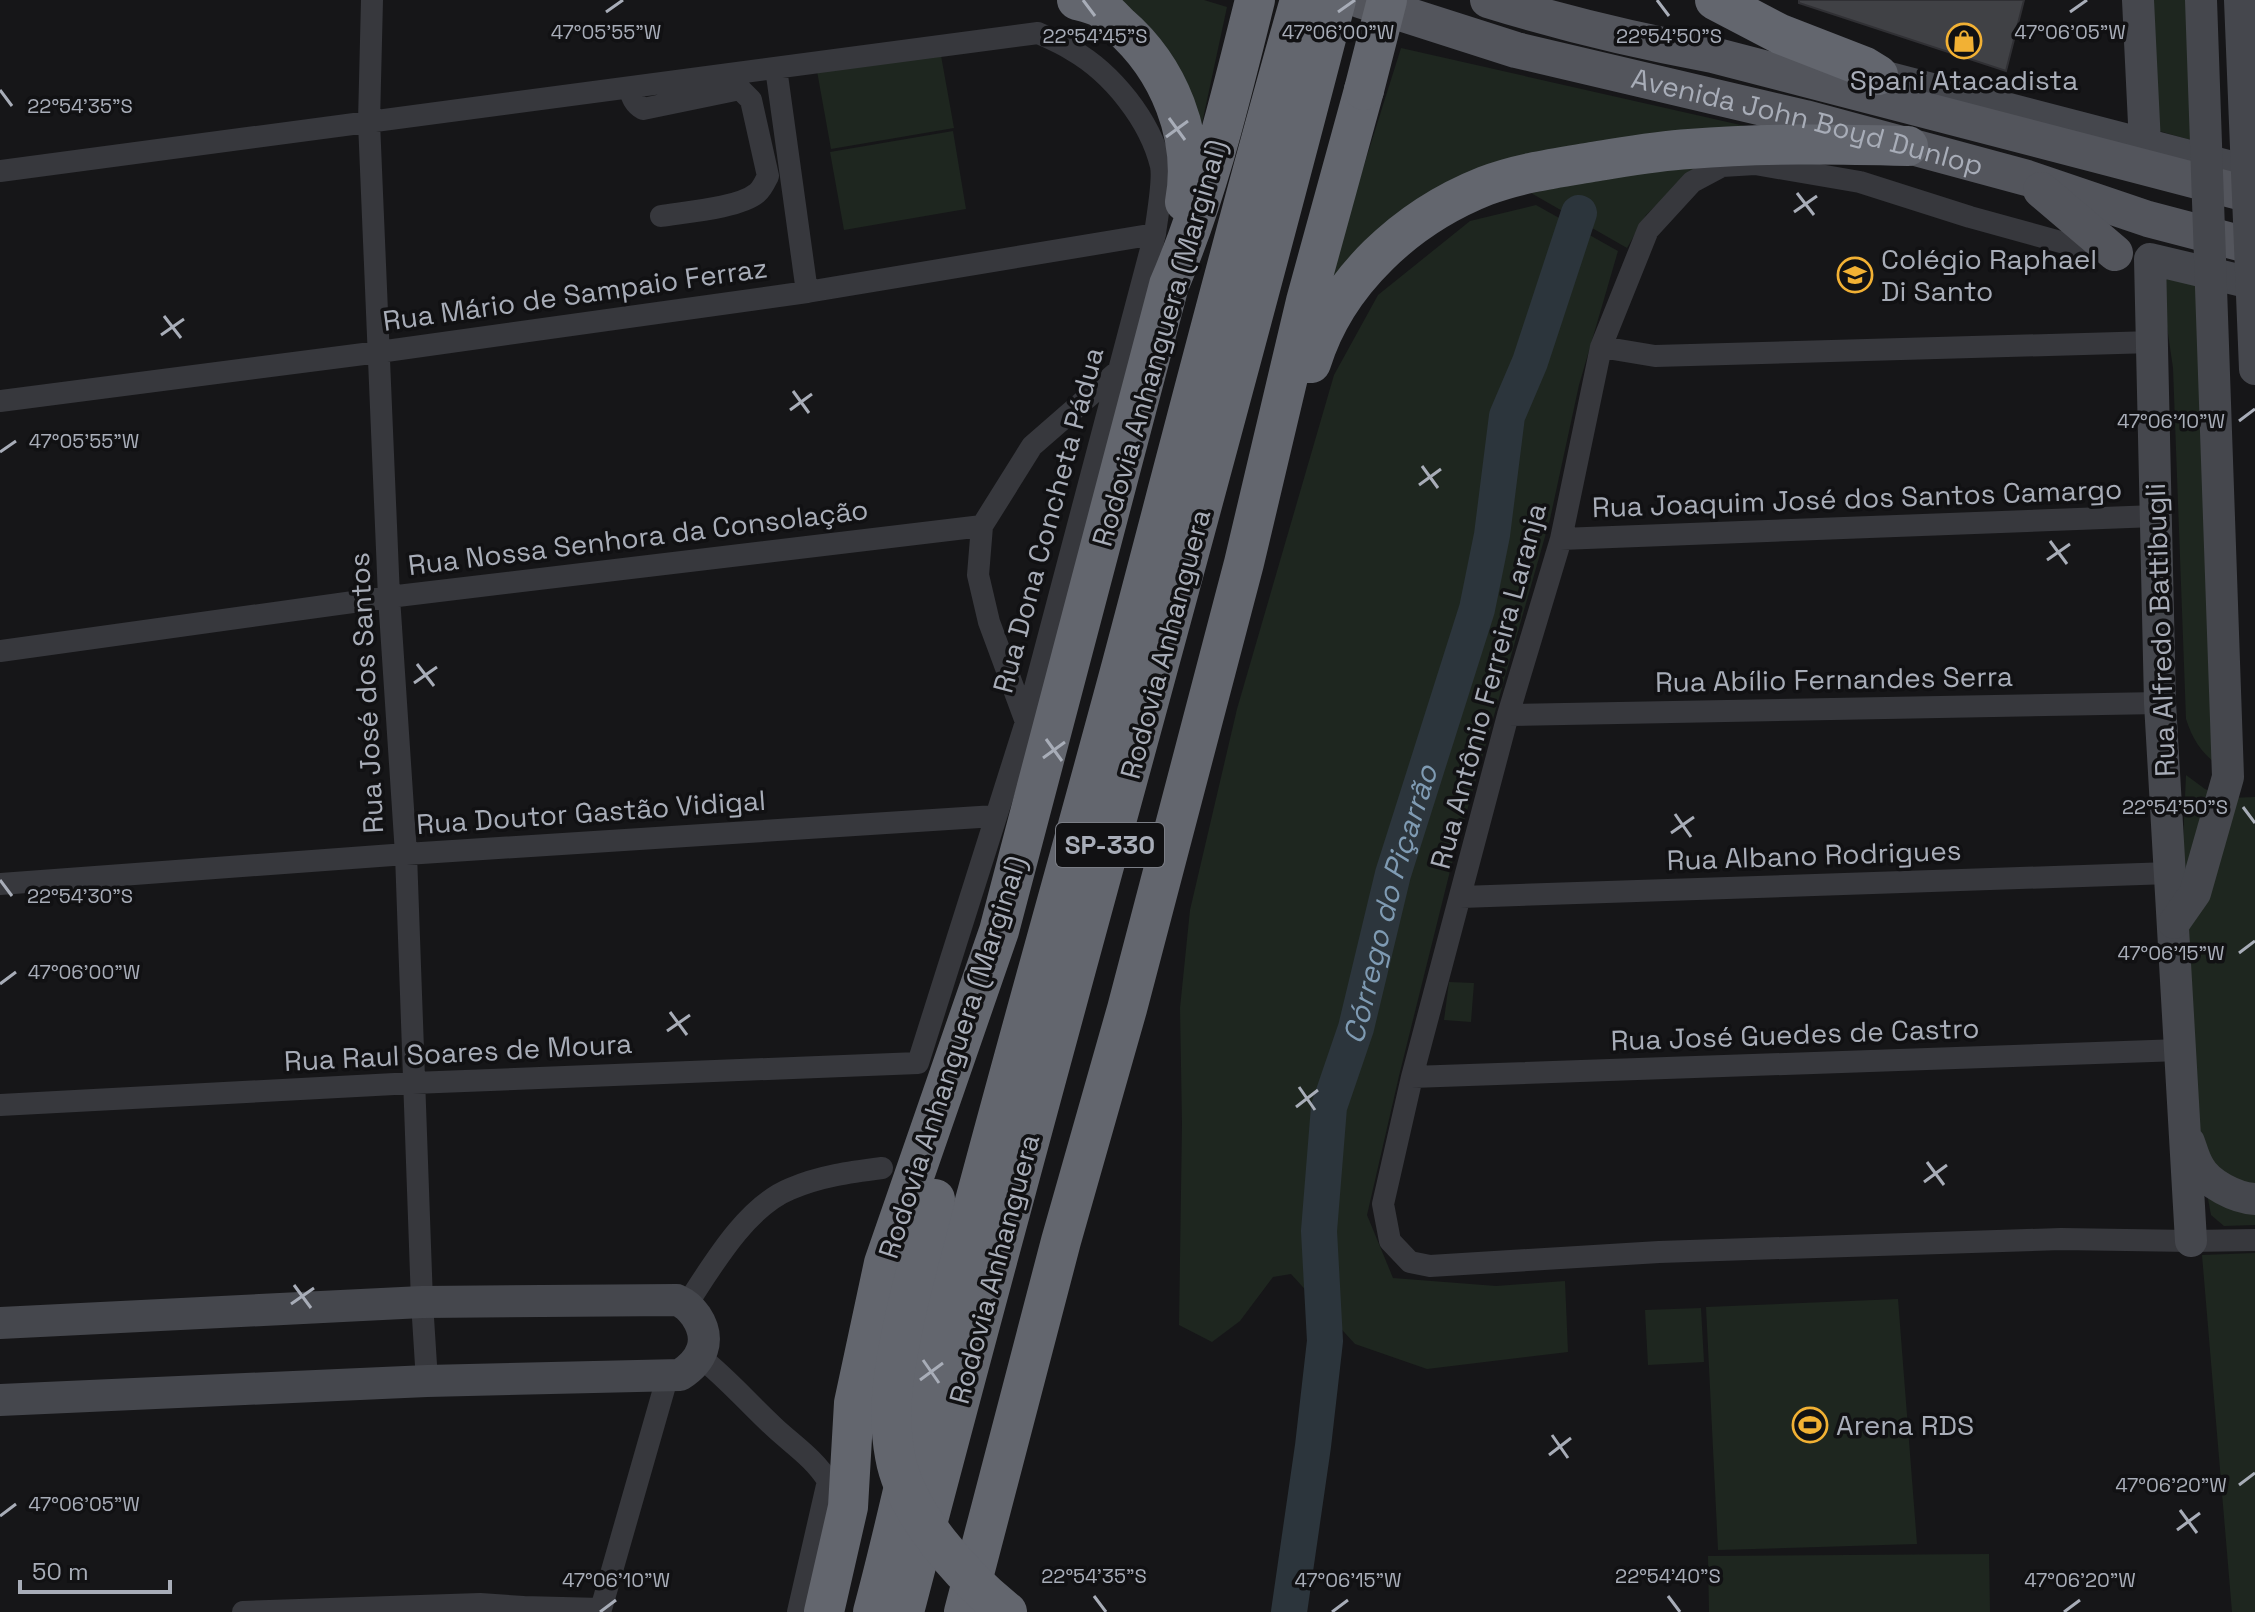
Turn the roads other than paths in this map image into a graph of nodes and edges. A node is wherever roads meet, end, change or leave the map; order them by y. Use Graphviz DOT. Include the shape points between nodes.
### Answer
graph roads {
  1 [pos="372,0"];
  2 [pos="1077,0"];
  3 [pos="1255,0"];
  4 [pos="1300,0"];
  5 [pos="1336,0"];
  6 [pos="1360,0"];
  7 [pos="1387,0"];
  8 [pos="1488,0"];
  9 [pos="1715,0"];
  10 [pos="2138,0"];
  11 [pos="2201,0"];
  12 [pos="2240,0"];
  13 [pos="1713,55"];
  14 [pos="776,68"];
  15 [pos="1878,75"];
  16 [pos="629,88"];
  17 [pos="369,122"];
  18 [pos="2145,144"];
  19 [pos="1908,146"];
  20 [pos="0,171"];
  21 [pos="2255,173"];
  22 [pos="2027,178"];
  23 [pos="2255,196"];
  24 [pos="661,216"];
  25 [pos="1155,234"];
  26 [pos="2255,247"];
  27 [pos="2115,253"];
  28 [pos="2150,259"];
  29 [pos="2255,284"];
  30 [pos="1169,285"];
  31 [pos="807,292"];
  32 [pos="2153,342"];
  33 [pos="1601,347"];
  34 [pos="379,352"];
  35 [pos="2255,369"];
  36 [pos="1118,371"];
  37 [pos="0,401"];
  38 [pos="2155,516"];
  39 [pos="982,526"];
  40 [pos="1561,539"];
  41 [pos="1244,563"];
  42 [pos="389,597"];
  43 [pos="0,651"];
  44 [pos="2160,703"];
  45 [pos="1508,715"];
  46 [pos="1026,722"];
  47 [pos="995,816"];
  48 [pos="406,854"];
  49 [pos="2170,873"];
  50 [pos="0,884"];
  51 [pos="1461,897"];
  52 [pos="2174,923"];
  53 [pos="999,931"];
  54 [pos="2180,1050"];
  55 [pos="918,1063"];
  56 [pos="1412,1077"];
  57 [pos="413,1083"];
  58 [pos="0,1105"];
  59 [pos="2183,1115"];
  60 [pos="882,1168"];
  61 [pos="2255,1199"];
  62 [pos="2255,1240"];
  63 [pos="2191,1241"];
  64 [pos="422,1302"];
  65 [pos="687,1304"];
  66 [pos="0,1323"];
  67 [pos="700,1357"];
  68 [pos="668,1375"];
  69 [pos="427,1381"];
  70 [pos="0,1400"];
  71 [pos="967,1606"];
  72 [pos="522,1610"];
  73 [pos="601,1611"];
  74 [pos="243,1612"];
  75 [pos="798,1612"];
  76 [pos="824,1612"];
  77 [pos="873,1612"];
  78 [pos="904,1612"];
  79 [pos="1007,1612"];
  1 -- 17 [label="street, Rua José dos Santos"];
  2 -- 30 [label="highway" via="1100,7 1129,33 1158,70 1179,114 1188,180"];
  3 -- 30 [label="highway, Rodovia Anhanguera (Marginal)" via="1191,233"];
  4 -- 77 [label="highway, Rodovia Anhanguera / SP-330" via="961,1255"];
  5 -- 78 [label="highway, Rodovia Anhanguera / SP-330"];
  6 -- 19 [label="main road, Avenida John Boyd Dunlop" via="1516,50"];
  7 -- 41 [label="highway, bridge" via="1306,301"];
  8 -- 13 [label="main road, Avenida John Boyd Dunlop"];
  9 -- 15 [label="highway"];
  10 -- 18 [label="street"];
  11 -- 52 [label="street, bridge" via="2228,777 2195,893"];
  12 -- 35 [label="street, bridge"];
  13 -- 15 [label="main road"];
  13 -- 23 [label="main road, Avenida John Boyd Dunlop"];
  14 -- 16 [label="street"];
  14 -- 25 [label="street, Rua Dona Concheta Pádua" via="1038,33 1103,74 1148,132 1162,168"];
  14 -- 31 [label="street"];
  15 -- 18 [label="street"];
  16 -- 17 [label="street"];
  16 -- 24 [label="street" via="643,109 740,89 751,100 768,176 757,194 740,203"];
  17 -- 20 [label="street"];
  17 -- 34 [label="street, Rua José dos Santos"];
  18 -- 21 [label="street"];
  19 -- 22 [label="main road, Avenida John Boyd Dunlop"];
  19 -- 41 [label="highway" via="1742,145 1620,157 1515,176 1435,211 1382,252 1336,306 1314,353 1262,524"];
  22 -- 26 [label="main road, Avenida John Boyd Dunlop" via="2148,219"];
  22 -- 27 [label="main road"];
  25 -- 31 [label="street, Rua Mário de Sampaio Ferraz"];
  25 -- 36 [label="street, Rua Dona Concheta Pádua"];
  27 -- 28 [label="street, Rua Antônio Ferreira Laranja"];
  27 -- 33 [label="street, Rua Antônio Ferreira Laranja" via="1970,217 1860,182 1755,164 1722,166 1692,182 1648,230"];
  28 -- 29 [label="street"];
  28 -- 32 [label="street, Rua Alfredo Battibugli"];
  30 -- 53 [label="highway, Rodovia Anhanguera (Marginal)"];
  31 -- 34 [label="street, Rua Mário de Sampaio Ferraz"];
  32 -- 33 [label="street" via="1655,356"];
  32 -- 38 [label="street, Rua Alfredo Battibugli"];
  33 -- 40 [label="street, Rua Antônio Ferreira Laranja"];
  34 -- 37 [label="street, Rua Mário de Sampaio Ferraz"];
  34 -- 42 [label="street, Rua José dos Santos"];
  36 -- 39 [label="street" via="1032,446"];
  36 -- 46 [label="street, Rua Dona Concheta Pádua"];
  38 -- 40 [label="street, Rua Joaquim José dos Santos Camargo"];
  38 -- 44 [label="street, Rua Alfredo Battibugli"];
  39 -- 42 [label="street, Rua Nossa Senhora da Consolação"];
  39 -- 46 [label="street" via="978,575 986,611"];
  40 -- 45 [label="street, Rua Antônio Ferreira Laranja"];
  41 -- 71 [label="highway"];
  42 -- 43 [label="street, Rua Nossa Senhora da Consolação"];
  42 -- 48 [label="street, Rua José dos Santos"];
  44 -- 45 [label="street, Rua Abílio Fernandes Serra"];
  44 -- 49 [label="street, Rua Alfredo Battibugli"];
  45 -- 51 [label="street, Rua Antônio Ferreira Laranja"];
  46 -- 47 [label="street, Rua Dona Concheta Pádua"];
  47 -- 48 [label="street, Rua Doutor Gastão Vidigal"];
  47 -- 55 [label="street, Rua Dona Concheta Pádua"];
  48 -- 50 [label="street, Rua Doutor Gastão Vidigal"];
  48 -- 57 [label="street, Rua José dos Santos"];
  49 -- 51 [label="street, Rua Albano Rodrigues"];
  49 -- 52 [label="street, Rua Alfredo Battibugli"];
  51 -- 56 [label="street, Rua Antônio Ferreira Laranja"];
  52 -- 54 [label="street, Rua Alfredo Battibugli"];
  53 -- 76 [label="highway, Rodovia Anhanguera (Marginal)" via="884,1263 854,1403 848,1507"];
  53 -- 79 [label="highway, bridge" via="974,1061 917,1267 891,1395 895,1457 927,1529"];
  54 -- 56 [label="street, Rua José Guedes de Castro"];
  54 -- 59 [label="street, Rua Alfredo Battibugli"];
  55 -- 57 [label="street, Rua Raul Soares de Moura"];
  56 -- 63 [label="street, Rua Antônio Ferreira Laranja" via="1383,1204 1390,1241 1410,1262 1430,1266 1659,1252 2061,1239"];
  57 -- 58 [label="street, Rua Raul Soares de Moura"];
  57 -- 64 [label="street, Rua José dos Santos"];
  59 -- 61 [label="street" via="2199,1169 2222,1188"];
  59 -- 63 [label="street, Rua Alfredo Battibugli"];
  60 -- 65 [label="street" via="837,1174 771,1200 731,1241"];
  62 -- 63 [label="street"];
  64 -- 65 [label="street"];
  64 -- 66 [label="street"];
  64 -- 69 [label="street, Rua José dos Santos"];
  65 -- 67 [label="street" via="703,1330"];
  67 -- 68 [label="street" via="680,1375"];
  67 -- 75 [label="street" via="828,1481"];
  68 -- 69 [label="street"];
  68 -- 73 [label="street"];
  69 -- 70 [label="street"];
  72 -- 73 [label="street"];
  72 -- 74 [label="street" via="480,1604"];
}
